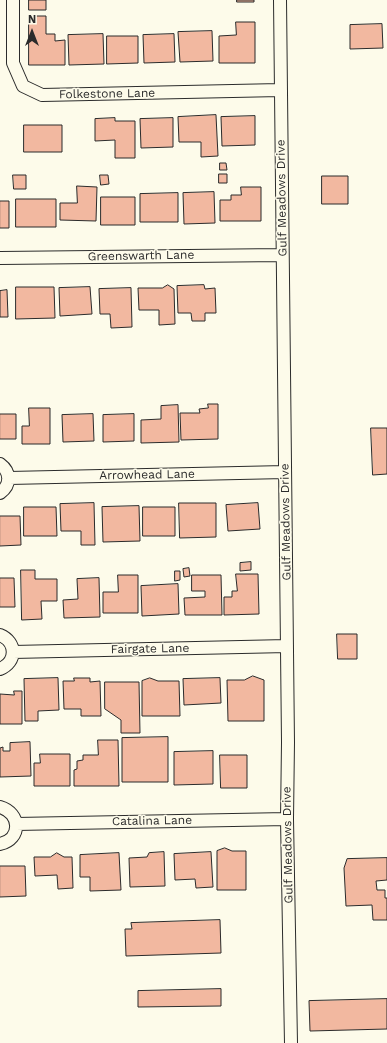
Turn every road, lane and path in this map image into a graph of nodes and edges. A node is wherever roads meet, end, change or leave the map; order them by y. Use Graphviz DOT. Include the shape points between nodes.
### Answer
graph roads {
  1 [pos="13,0"];
  2 [pos="280,0"];
  3 [pos="280,90"];
  4 [pos="282,255"];
  5 [pos="0,258"];
  6 [pos="0,464"];
  7 [pos="285,472"];
  8 [pos="9,478"];
  9 [pos="0,493"];
  10 [pos="0,635"];
  11 [pos="287,646"];
  12 [pos="13,652"];
  13 [pos="0,669"];
  14 [pos="0,807"];
  15 [pos="287,819"];
  16 [pos="16,824"];
  17 [pos="0,844"];
  18 [pos="291,1043"];
  1 -- 3 [label="street, Folkestone Lane" via="13,63 23,86 42,95"];
  2 -- 3 [label="street, Gulf Meadows Drive"];
  3 -- 4 [label="street, Gulf Meadows Drive"];
  4 -- 5 [label="street, Greenswarth Lane"];
  4 -- 7 [label="street, Gulf Meadows Drive"];
  6 -- 8 [label="street"];
  7 -- 8 [label="street, Arrowhead Lane"];
  7 -- 11 [label="street, Gulf Meadows Drive"];
  8 -- 9 [label="street" via="5,489"];
  10 -- 12 [label="street" via="10,642"];
  11 -- 12 [label="street, Fairgate Lane"];
  11 -- 15 [label="street, Gulf Meadows Drive"];
  12 -- 13 [label="street" via="9,663"];
  14 -- 16 [label="street" via="11,812"];
  15 -- 16 [label="street, Catalina Lane"];
  15 -- 18 [label="street, Gulf Meadows Drive"];
  16 -- 17 [label="street" via="14,835 10,840"];
}
